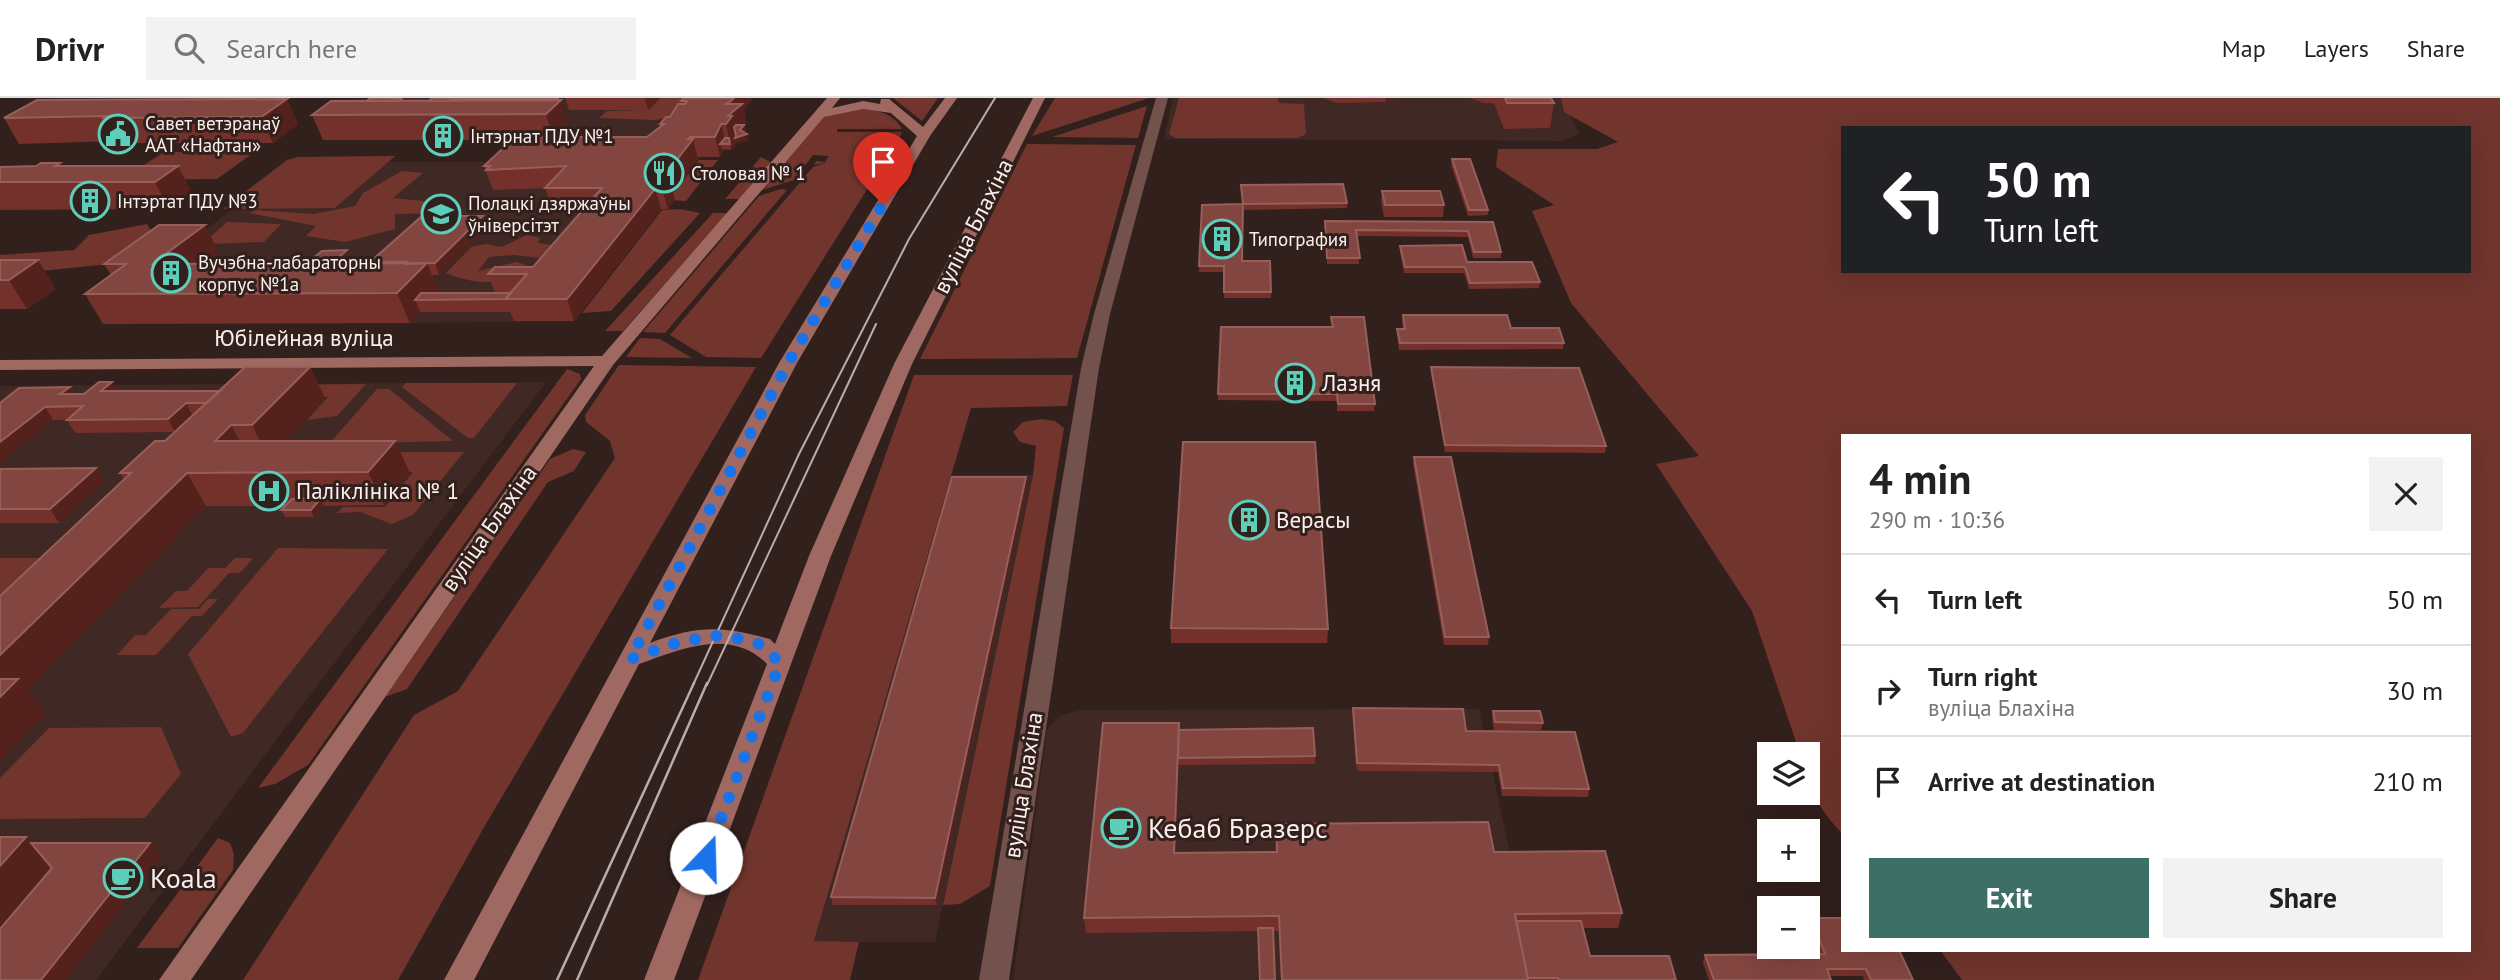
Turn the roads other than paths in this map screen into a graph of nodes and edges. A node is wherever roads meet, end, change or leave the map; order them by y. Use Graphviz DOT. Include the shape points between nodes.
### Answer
graph roads {
  1 [pos="880,98"];
  2 [pos="951,98"];
  3 [pos="1039,98"];
  4 [pos="1162,98"];
  5 [pos="827,106"];
  6 [pos="894,110"];
  7 [pos="924,135"];
  8 [pos="607,361"];
  9 [pos="0,365"];
  10 [pos="630,659"];
  11 [pos="780,663"];
  12 [pos="174,980"];
  13 [pos="459,980"];
  14 [pos="659,980"];
  15 [pos="994,980"];
  1 -- 6 [label="main road"];
  2 -- 7 [label="main road"];
  3 -- 11 [label="main road, вуліца Блахіна" via="904,364 820,556"];
  4 -- 15 [label="street, вуліца Блахіна" via="1090,368"];
  5 -- 6 [label="main road"];
  5 -- 8 [label="main road, вуліца Блахіна"];
  6 -- 7 [label="main road"];
  7 -- 10 [label="main road" via="788,363"];
  8 -- 9 [label="main road, Юбілейная вуліца"];
  8 -- 12 [label="main road, вуліца Блахіна"];
  10 -- 11 [label="main road" via="679,642 728,636 762,645"];
  10 -- 13 [label="main road"];
  11 -- 14 [label="main road, вуліца Блахіна"];
}
